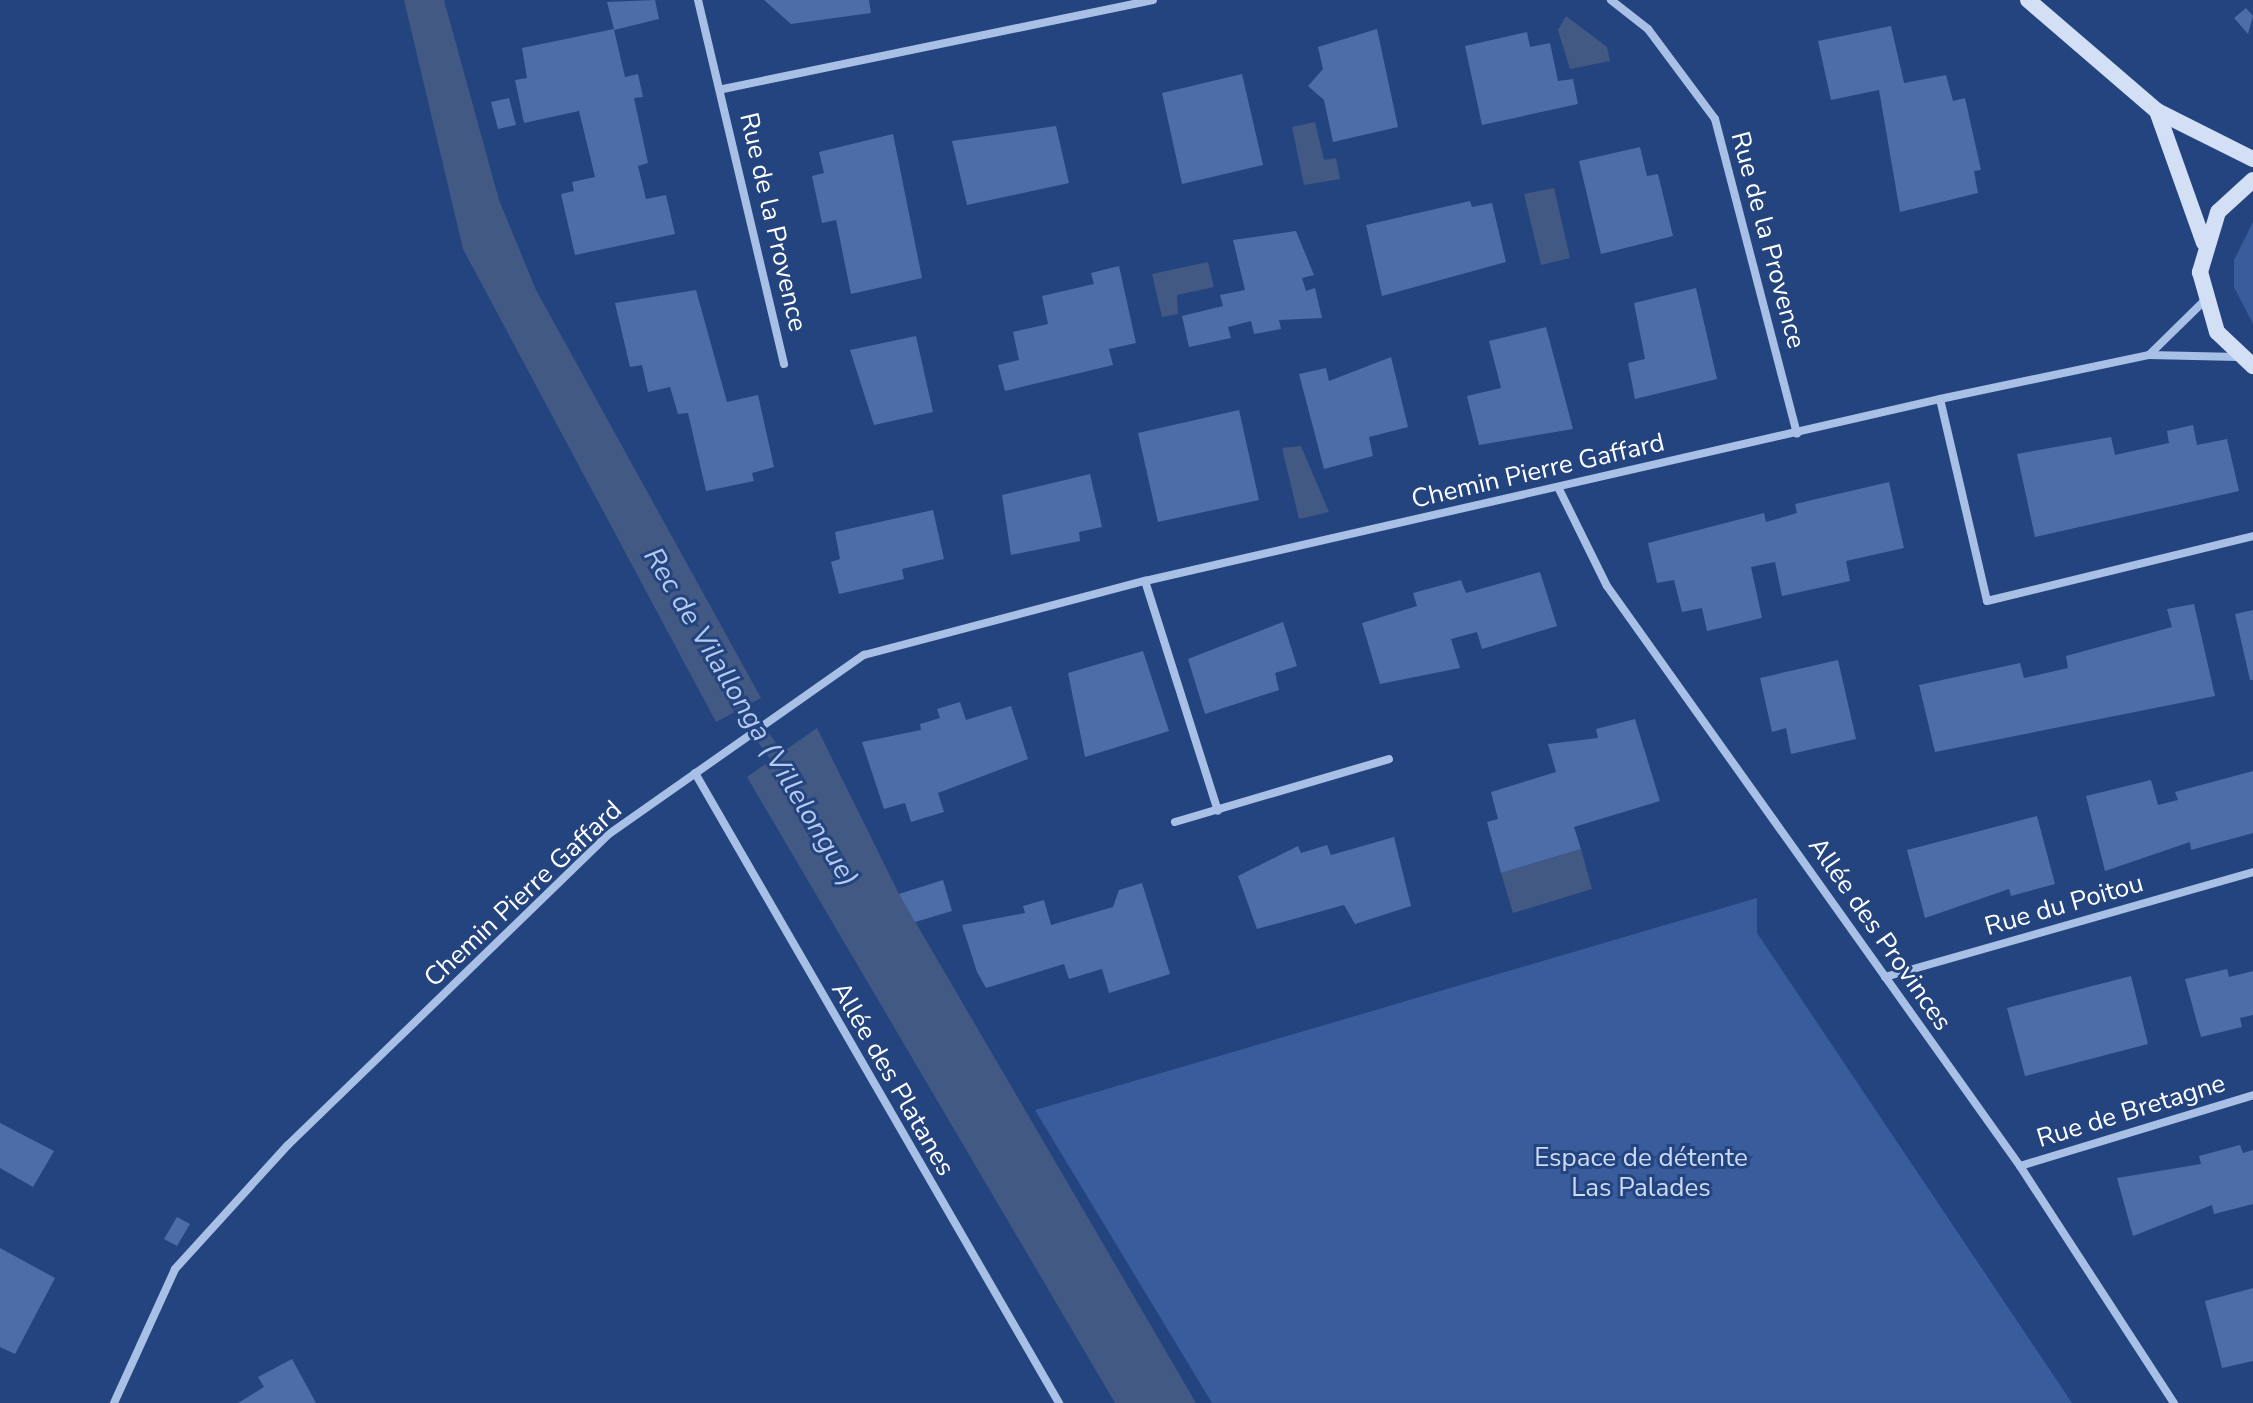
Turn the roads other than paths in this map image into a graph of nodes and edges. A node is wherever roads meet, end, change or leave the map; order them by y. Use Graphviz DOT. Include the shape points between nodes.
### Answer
graph roads {
  1 [pos="698,0"];
  2 [pos="1153,0"];
  3 [pos="1611,0"];
  4 [pos="2028,0"];
  5 [pos="1120,3"];
  6 [pos="723,89"];
  7 [pos="2157,111"];
  8 [pos="2253,159"];
  9 [pos="2253,180"];
  10 [pos="2204,243"];
  11 [pos="2204,301"];
  12 [pos="2149,355"];
  13 [pos="2238,357"];
  14 [pos="784,364"];
  15 [pos="2253,366"];
  16 [pos="1940,399"];
  17 [pos="1797,433"];
  18 [pos="1558,487"];
  19 [pos="2253,536"];
  20 [pos="1145,581"];
  21 [pos="1389,759"];
  22 [pos="695,773"];
  23 [pos="1218,811"];
  24 [pos="1175,822"];
  25 [pos="2253,872"];
  26 [pos="1885,977"];
  27 [pos="2253,1095"];
  28 [pos="2020,1166"];
  29 [pos="114,1403"];
  30 [pos="1059,1403"];
  31 [pos="2174,1403"];
  1 -- 6 [label="street, Rue de la Provence"];
  2 -- 5 [label="street, Rue de la Provence"];
  3 -- 17 [label="street, Rue de la Provence" via="1648,29 1715,119"];
  4 -- 7 [label="main road"];
  5 -- 6 [label="street, Rue de la Provence"];
  6 -- 14 [label="street, Rue de la Provence"];
  7 -- 8 [label="main road"];
  7 -- 10 [label="main road"];
  9 -- 10 [label="main road" via="2218,212"];
  10 -- 11 [label="main road"];
  11 -- 12 [label="street"];
  11 -- 13 [label="main road"];
  12 -- 13 [label="street, Chemin Pierre Gaffard"];
  12 -- 16 [label="street, Chemin Pierre Gaffard"];
  13 -- 15 [label="main road"];
  16 -- 17 [label="street, Chemin Pierre Gaffard"];
  16 -- 19 [label="street" via="1987,601"];
  17 -- 18 [label="street, Chemin Pierre Gaffard"];
  18 -- 20 [label="street, Chemin Pierre Gaffard"];
  18 -- 26 [label="street, Allée des Provinces" via="1607,586"];
  20 -- 22 [label="street, Chemin Pierre Gaffard" via="864,655"];
  20 -- 23 [label="street"];
  21 -- 23 [label="street"];
  22 -- 29 [label="street, Chemin Pierre Gaffard" via="609,834 288,1145 175,1269"];
  22 -- 30 [label="street, Allée des Platanes"];
  23 -- 24 [label="street"];
  25 -- 26 [label="street, Rue du Poitou"];
  26 -- 28 [label="street, Allée des Provinces"];
  27 -- 28 [label="street, Rue de Bretagne"];
  28 -- 31 [label="street, Allée des Provinces"];
}
